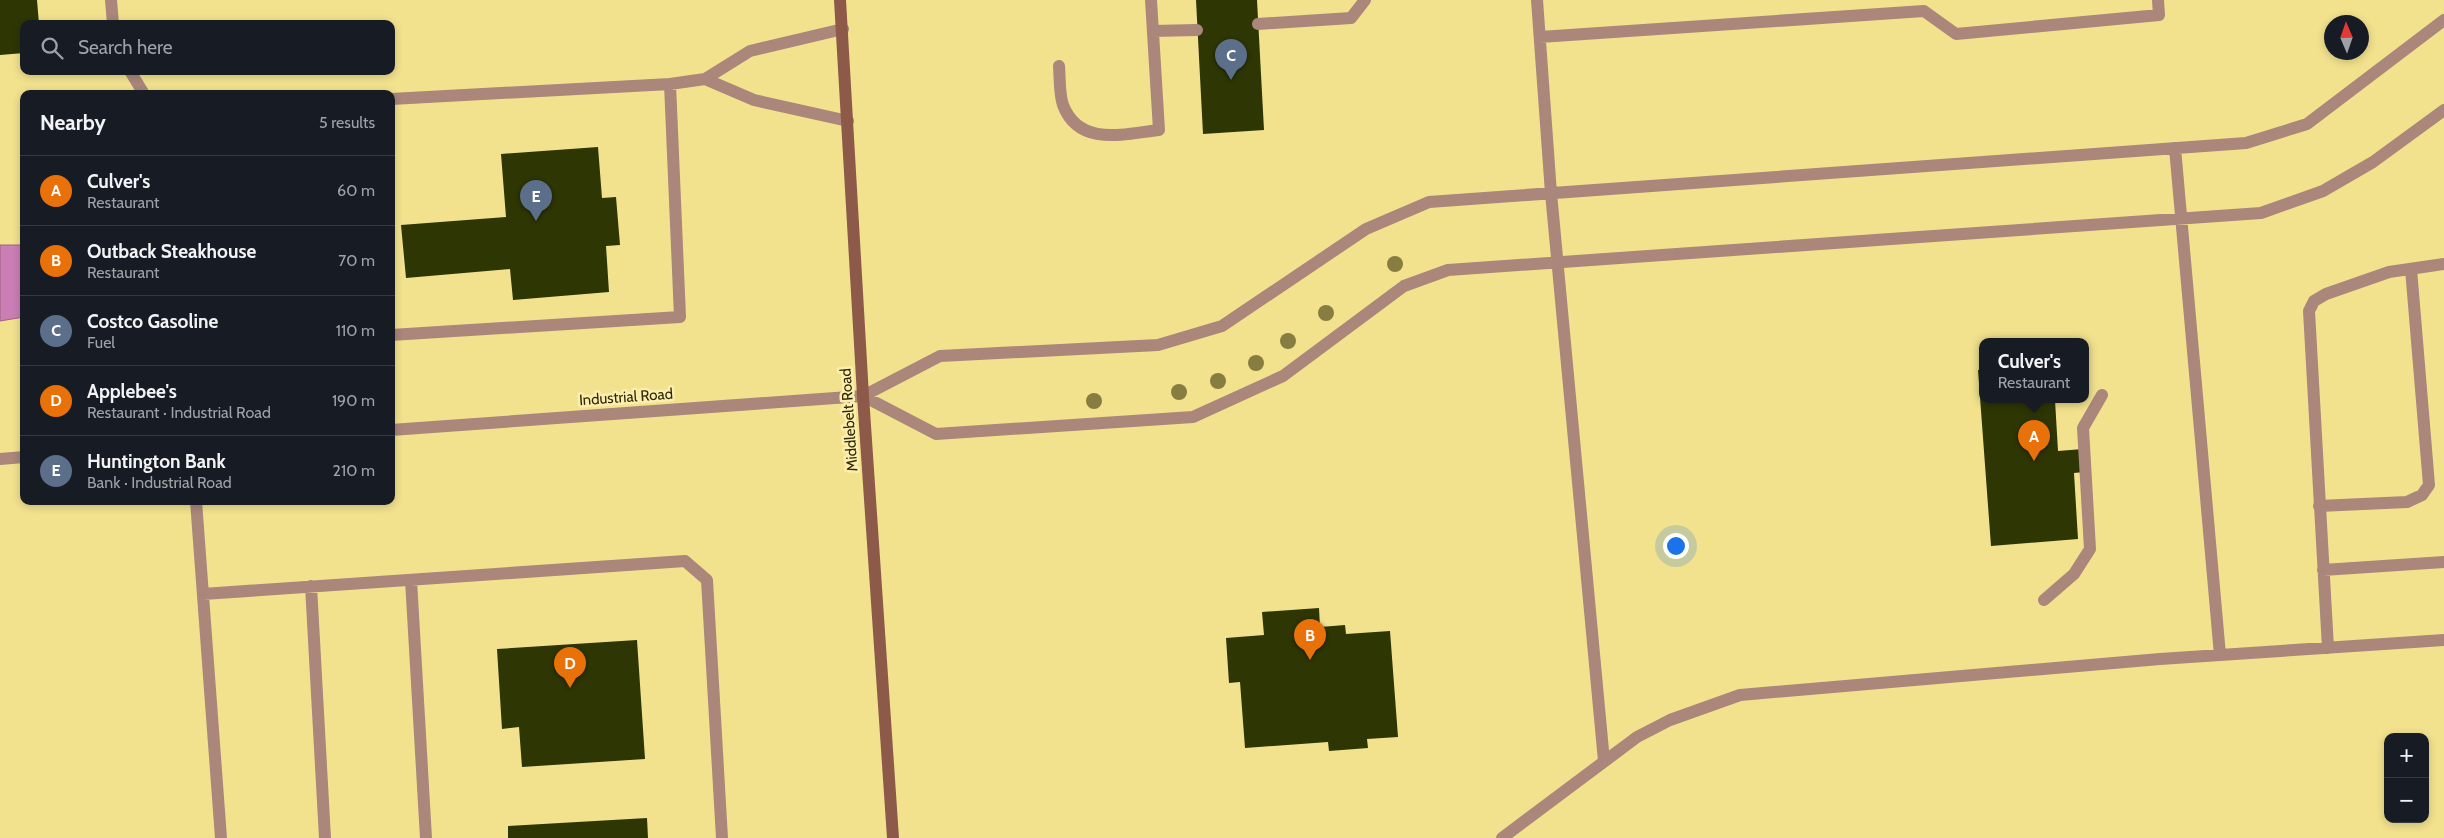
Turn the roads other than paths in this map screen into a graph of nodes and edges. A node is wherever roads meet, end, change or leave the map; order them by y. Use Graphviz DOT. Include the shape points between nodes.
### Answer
graph roads {
  1 [pos="111,0"];
  2 [pos="840,0"];
  3 [pos="1150,0"];
  4 [pos="1365,0"];
  5 [pos="1537,0"];
  6 [pos="2158,0"];
  7 [pos="113,20"];
  8 [pos="2444,20"];
  9 [pos="1258,24"];
  10 [pos="843,29"];
  11 [pos="1197,30"];
  12 [pos="1153,31"];
  13 [pos="1540,37"];
  14 [pos="1059,66"];
  15 [pos="132,75"];
  16 [pos="706,79"];
  17 [pos="670,84"];
  18 [pos="142,90"];
  19 [pos="395,99"];
  20 [pos="2444,110"];
  21 [pos="848,121"];
  22 [pos="2175,148"];
  23 [pos="1551,193"];
  24 [pos="2180,218"];
  25 [pos="1558,262"];
  26 [pos="2444,264"];
  27 [pos="2411,269"];
  28 [pos="395,335"];
  29 [pos="863,396"];
  30 [pos="2102,396"];
  31 [pos="395,430"];
  32 [pos="20,457"];
  33 [pos="0,459"];
  34 [pos="196,505"];
  35 [pos="2319,506"];
  36 [pos="2444,562"];
  37 [pos="2323,570"];
  38 [pos="411,580"];
  39 [pos="311,586"];
  40 [pos="203,594"];
  41 [pos="2044,600"];
  42 [pos="2444,640"];
  43 [pos="2328,648"];
  44 [pos="2220,655"];
  45 [pos="1604,761"];
  46 [pos="221,838"];
  47 [pos="325,838"];
  48 [pos="426,838"];
  49 [pos="722,838"];
  50 [pos="893,838"];
  51 [pos="1502,838"];
  1 -- 7 [label="street"];
  2 -- 10 [label="main road, Middlebelt Road"];
  3 -- 12 [label="street"];
  4 -- 9 [label="street" via="1351,18"];
  5 -- 13 [label="street"];
  6 -- 13 [label="street" via="2160,15 1956,34 1924,11"];
  8 -- 22 [label="street" via="2307,124 2246,143"];
  10 -- 16 [label="street" via="750,51"];
  10 -- 21 [label="main road, Middlebelt Road"];
  11 -- 12 [label="street"];
  12 -- 14 [label="street" via="1159,130 1096,135 1074,124 1063,104"];
  13 -- 23 [label="street"];
  15 -- 18 [label="street"];
  16 -- 17 [label="street"];
  16 -- 21 [label="street" via="754,100"];
  17 -- 19 [label="street"];
  17 -- 28 [label="street" via="680,317"];
  20 -- 24 [label="street" via="2373,162 2324,191 2261,213"];
  21 -- 29 [label="main road, Middlebelt Road"];
  22 -- 23 [label="street"];
  22 -- 24 [label="street"];
  23 -- 25 [label="street"];
  23 -- 29 [label="street" via="1429,202 1366,229 1222,326 1158,345 940,356"];
  24 -- 25 [label="street"];
  24 -- 44 [label="street"];
  25 -- 29 [label="street" via="1448,270 1404,286 1283,376 1193,417 936,434"];
  25 -- 45 [label="street"];
  26 -- 27 [label="street"];
  27 -- 35 [label="street" via="2389,272 2326,294 2314,301 2309,311"];
  27 -- 35 [label="street" via="2429,485 2422,495 2407,502"];
  29 -- 31 [label="street, Industrial Road"];
  29 -- 50 [label="main road, Middlebelt Road"];
  30 -- 41 [label="street" via="2083,428 2090,549 2074,574"];
  32 -- 33 [label="street"];
  34 -- 40 [label="street"];
  35 -- 37 [label="street"];
  36 -- 37 [label="street"];
  37 -- 43 [label="street"];
  38 -- 39 [label="street"];
  38 -- 48 [label="street"];
  38 -- 49 [label="street" via="685,561 700,573 707,580"];
  39 -- 40 [label="street"];
  39 -- 47 [label="street"];
  40 -- 46 [label="street"];
  42 -- 43 [label="street"];
  43 -- 44 [label="street"];
  44 -- 45 [label="street" via="1740,695 1670,720 1637,737"];
  45 -- 51 [label="street"];
}
